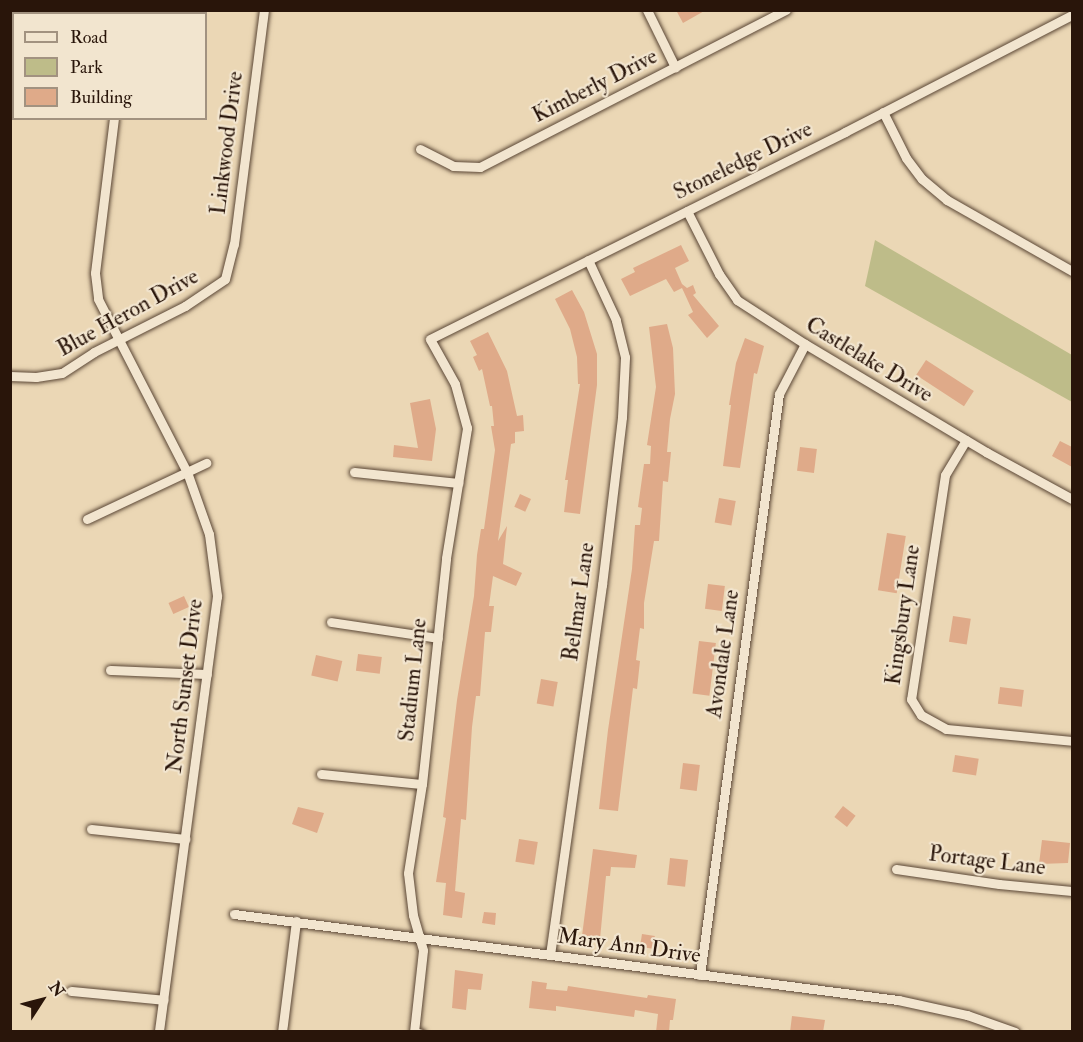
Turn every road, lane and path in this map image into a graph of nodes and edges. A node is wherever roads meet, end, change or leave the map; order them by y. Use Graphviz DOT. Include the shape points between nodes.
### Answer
graph roads {
  1 [pos="264,10"];
  2 [pos="647,10"];
  3 [pos="786,10"];
  4 [pos="1072,15"];
  5 [pos="675,67"];
  6 [pos="883,112"];
  7 [pos="114,120"];
  8 [pos="420,149"];
  9 [pos="687,211"];
  10 [pos="588,260"];
  11 [pos="1072,272"];
  12 [pos="225,279"];
  13 [pos="430,339"];
  14 [pos="118,340"];
  15 [pos="805,344"];
  16 [pos="10,376"];
  17 [pos="966,440"];
  18 [pos="206,463"];
  19 [pos="187,472"];
  20 [pos="354,472"];
  21 [pos="458,483"];
  22 [pos="1072,499"];
  23 [pos="87,519"];
  24 [pos="331,622"];
  25 [pos="438,638"];
  26 [pos="110,670"];
  27 [pos="207,674"];
  28 [pos="1072,741"];
  29 [pos="321,774"];
  30 [pos="422,784"];
  31 [pos="91,829"];
  32 [pos="185,838"];
  33 [pos="896,869"];
  34 [pos="1072,891"];
  35 [pos="234,914"];
  36 [pos="296,921"];
  37 [pos="420,937"];
  38 [pos="550,955"];
  39 [pos="700,975"];
  40 [pos="71,991"];
  41 [pos="164,1000"];
  42 [pos="417,1031"];
  43 [pos="159,1032"];
  44 [pos="282,1032"];
  45 [pos="1015,1032"];
  1 -- 12 [label="street, Linkwood Drive" via="234,244"];
  2 -- 5 [label="street"];
  3 -- 5 [label="street, Kimberly Drive"];
  4 -- 6 [label="street, Stoneledge Drive"];
  5 -- 8 [label="street, Kimberly Drive" via="480,166 453,166"];
  6 -- 9 [label="street, Stoneledge Drive"];
  6 -- 11 [label="street" via="906,158 922,179 947,200"];
  7 -- 14 [label="street, North Sunset Drive" via="94,273 98,298"];
  9 -- 10 [label="street, Stoneledge Drive"];
  9 -- 15 [label="street, Castlelake Drive" via="737,300"];
  10 -- 13 [label="street, Stoneledge Drive"];
  10 -- 38 [label="street, Bellmar Lane" via="616,320 625,357 622,417"];
  12 -- 14 [label="street, Blue Heron Drive" via="186,306"];
  13 -- 21 [label="street, Stadium Lane" via="455,384 467,428"];
  14 -- 16 [label="street, Blue Heron Drive" via="62,373"];
  14 -- 19 [label="street, North Sunset Drive"];
  15 -- 17 [label="street, Castlelake Drive"];
  15 -- 39 [label="street, Avondale Lane" via="778,394"];
  17 -- 22 [label="street, Castlelake Drive"];
  17 -- 28 [label="street, Kingsbury Lane" via="945,475 911,699 921,715 946,729"];
  18 -- 19 [label="street"];
  19 -- 23 [label="street"];
  19 -- 27 [label="street, North Sunset Drive" via="209,534 218,596"];
  20 -- 21 [label="street"];
  21 -- 25 [label="street, Stadium Lane"];
  24 -- 25 [label="street"];
  25 -- 30 [label="street, Stadium Lane"];
  26 -- 27 [label="street"];
  27 -- 32 [label="street, North Sunset Drive"];
  29 -- 30 [label="street"];
  30 -- 37 [label="street, Stadium Lane" via="408,873"];
  31 -- 32 [label="street"];
  32 -- 41 [label="street, North Sunset Drive"];
  33 -- 34 [label="street, Portage Lane"];
  35 -- 36 [label="street, Mary Ann Drive"];
  36 -- 37 [label="street, Mary Ann Drive"];
  36 -- 44 [label="street"];
  37 -- 38 [label="street, Mary Ann Drive"];
  37 -- 42 [label="street, Stadium Lane" via="423,950"];
  38 -- 39 [label="street, Mary Ann Drive"];
  39 -- 45 [label="street, Mary Ann Drive" via="898,1000 967,1015"];
  40 -- 41 [label="street"];
  41 -- 43 [label="street, North Sunset Drive"];
}
